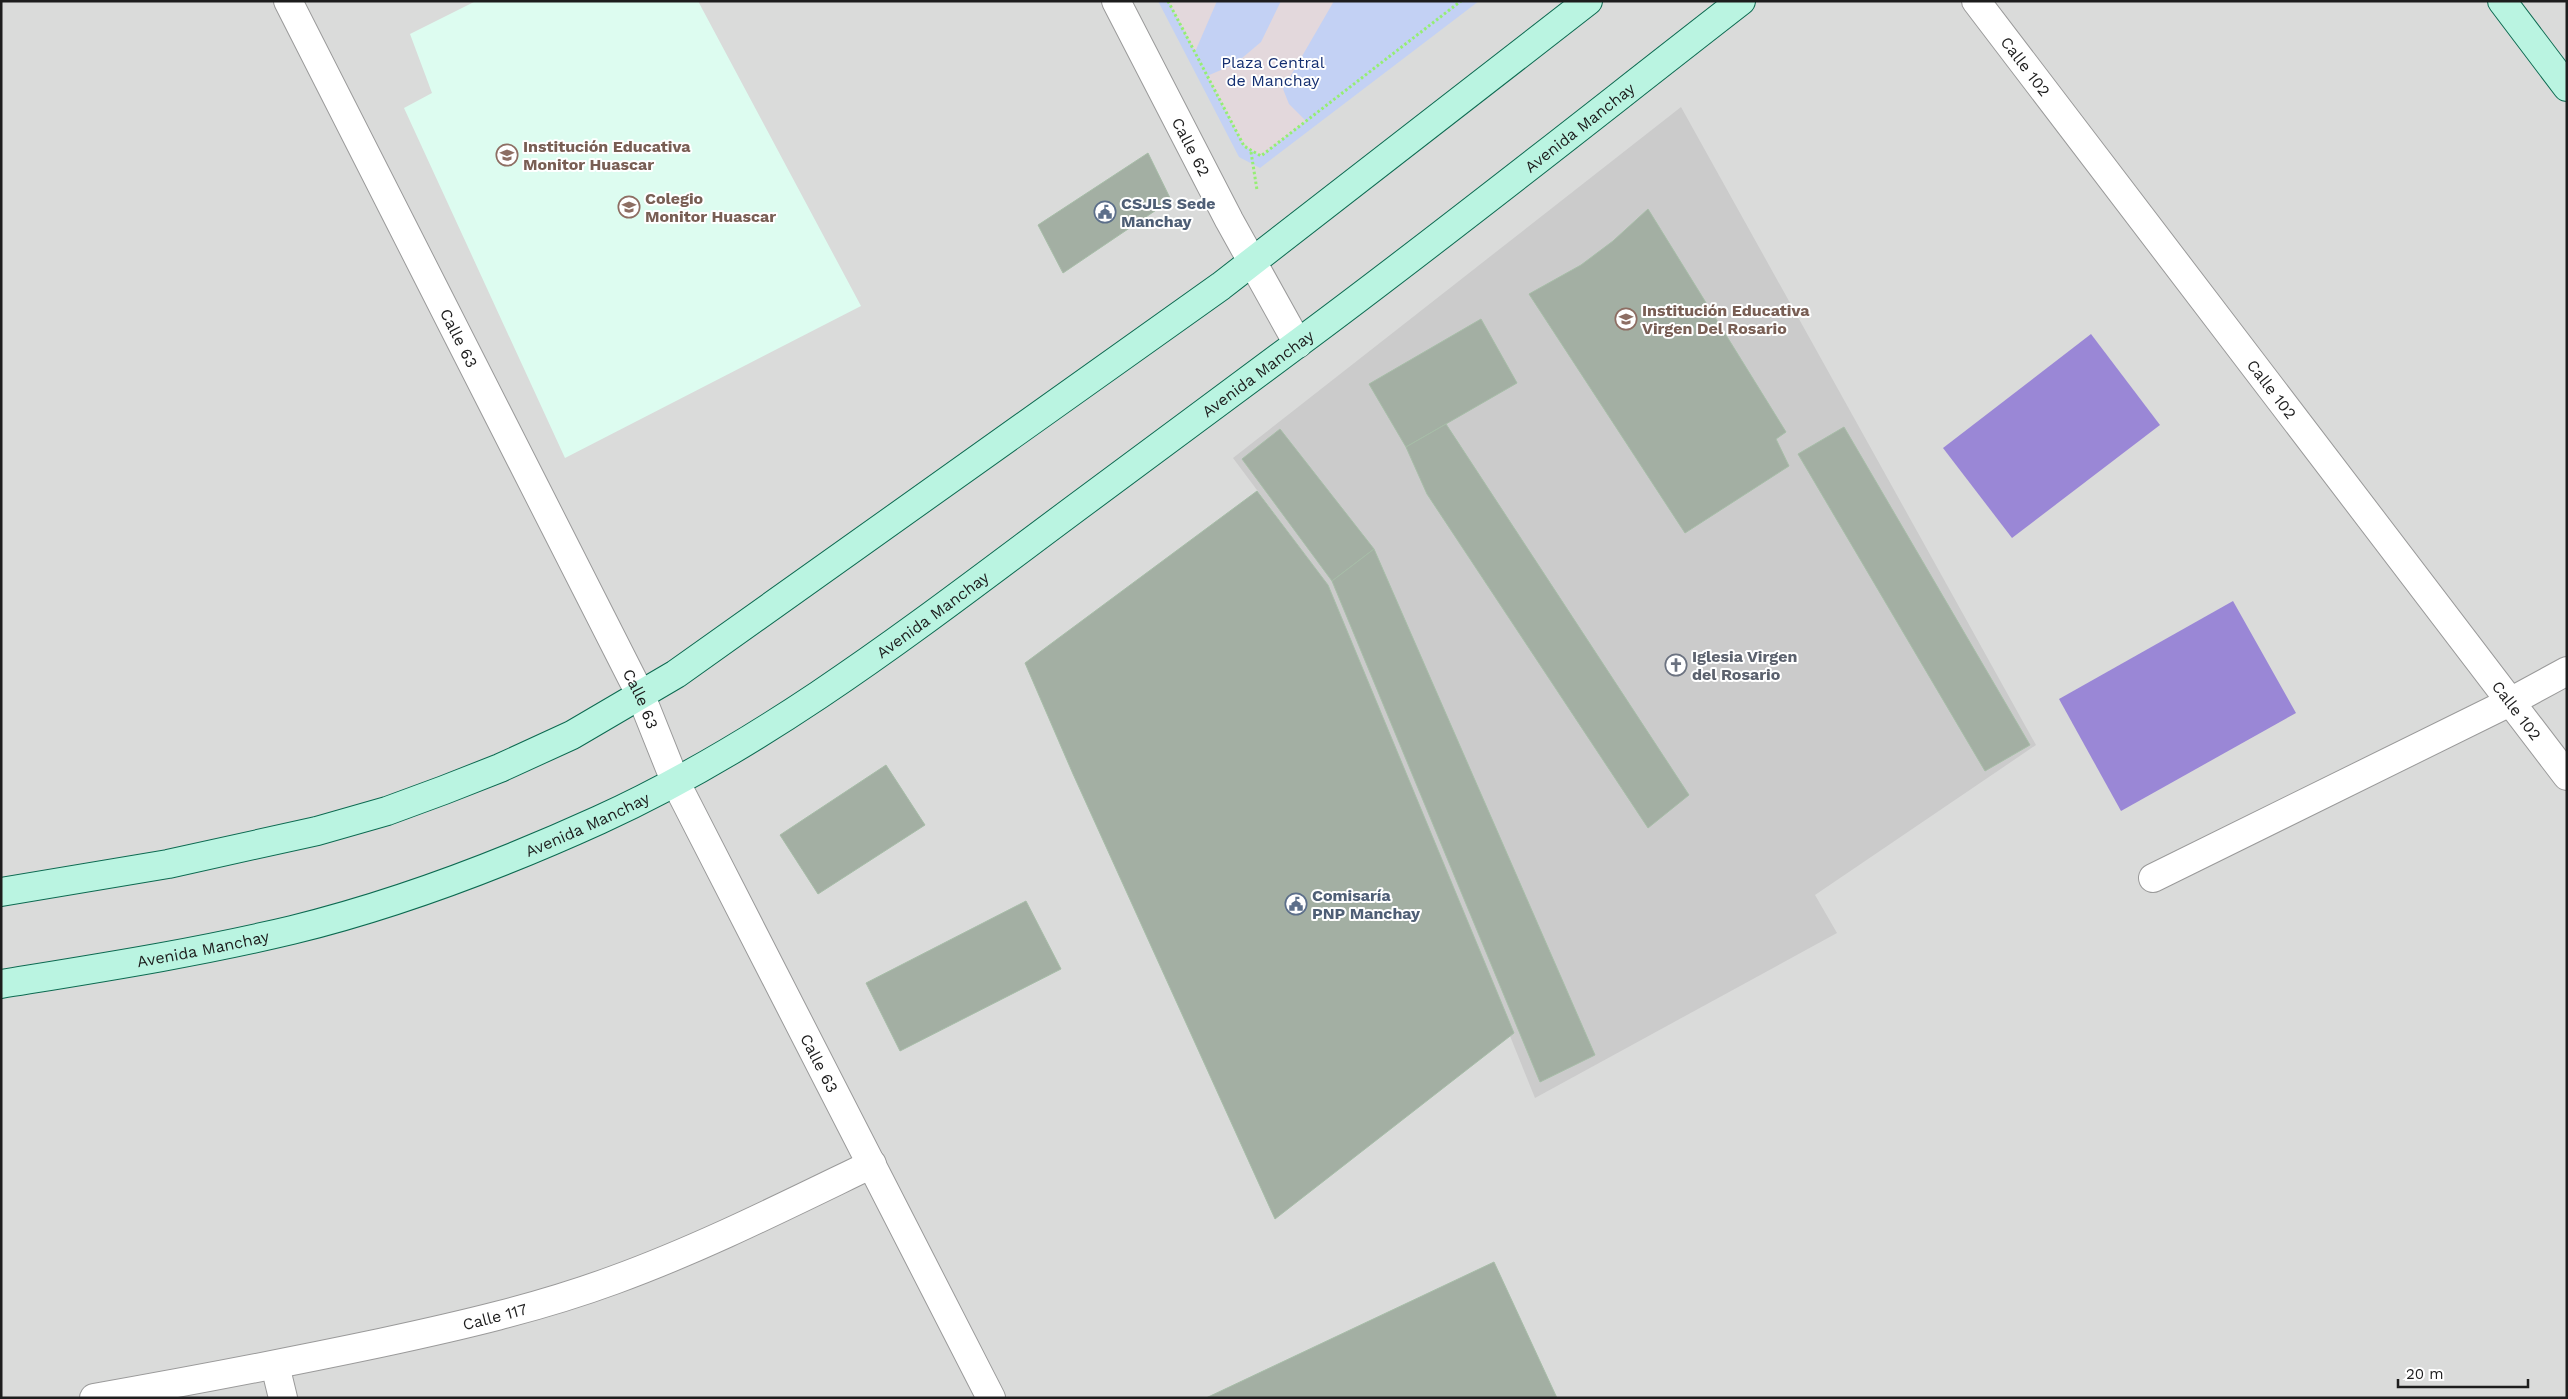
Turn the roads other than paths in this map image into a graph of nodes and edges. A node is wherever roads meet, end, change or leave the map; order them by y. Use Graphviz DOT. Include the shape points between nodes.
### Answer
graph roads {
  1 [pos="288,1"];
  2 [pos="1116,1"];
  3 [pos="1588,1"];
  4 [pos="1741,1"];
  5 [pos="1976,1"];
  6 [pos="2502,1"];
  7 [pos="2567,87"];
  8 [pos="1252,262"];
  9 [pos="1298,344"];
  10 [pos="2567,671"];
  11 [pos="641,696"];
  12 [pos="2510,702"];
  13 [pos="2567,776"];
  14 [pos="675,781"];
  15 [pos="2153,878"];
  16 [pos="1,892"];
  17 [pos="1,984"];
  18 [pos="872,1164"];
  19 [pos="275,1365"];
  20 [pos="94,1398"];
  21 [pos="282,1398"];
  22 [pos="991,1398"];
  1 -- 11 [label="street, Calle 63"];
  2 -- 8 [label="street, Calle 62"];
  3 -- 8 [label="street"];
  4 -- 9 [label="street, Avenida Manchay"];
  5 -- 12 [label="street, Calle 102"];
  6 -- 7 [label="street"];
  8 -- 9 [label="street, Calle 62"];
  8 -- 11 [label="street" via="894,520"];
  9 -- 14 [label="street, Avenida Manchay" via="826,690"];
  10 -- 12 [label="street"];
  11 -- 14 [label="street, Calle 63"];
  11 -- 16 [label="street" via="572,735 500,768 387,811 212,855"];
  12 -- 13 [label="street, Calle 102"];
  12 -- 15 [label="street"];
  14 -- 17 [label="street, Avenida Manchay" via="600,820 490,866 351,914 232,944"];
  14 -- 18 [label="street, Calle 63"];
  18 -- 19 [label="street, Calle 117" via="692,1250 613,1281 528,1308"];
  18 -- 22 [label="street, Calle 63"];
  19 -- 20 [label="street, Calle 117"];
  19 -- 21 [label="street"];
}
